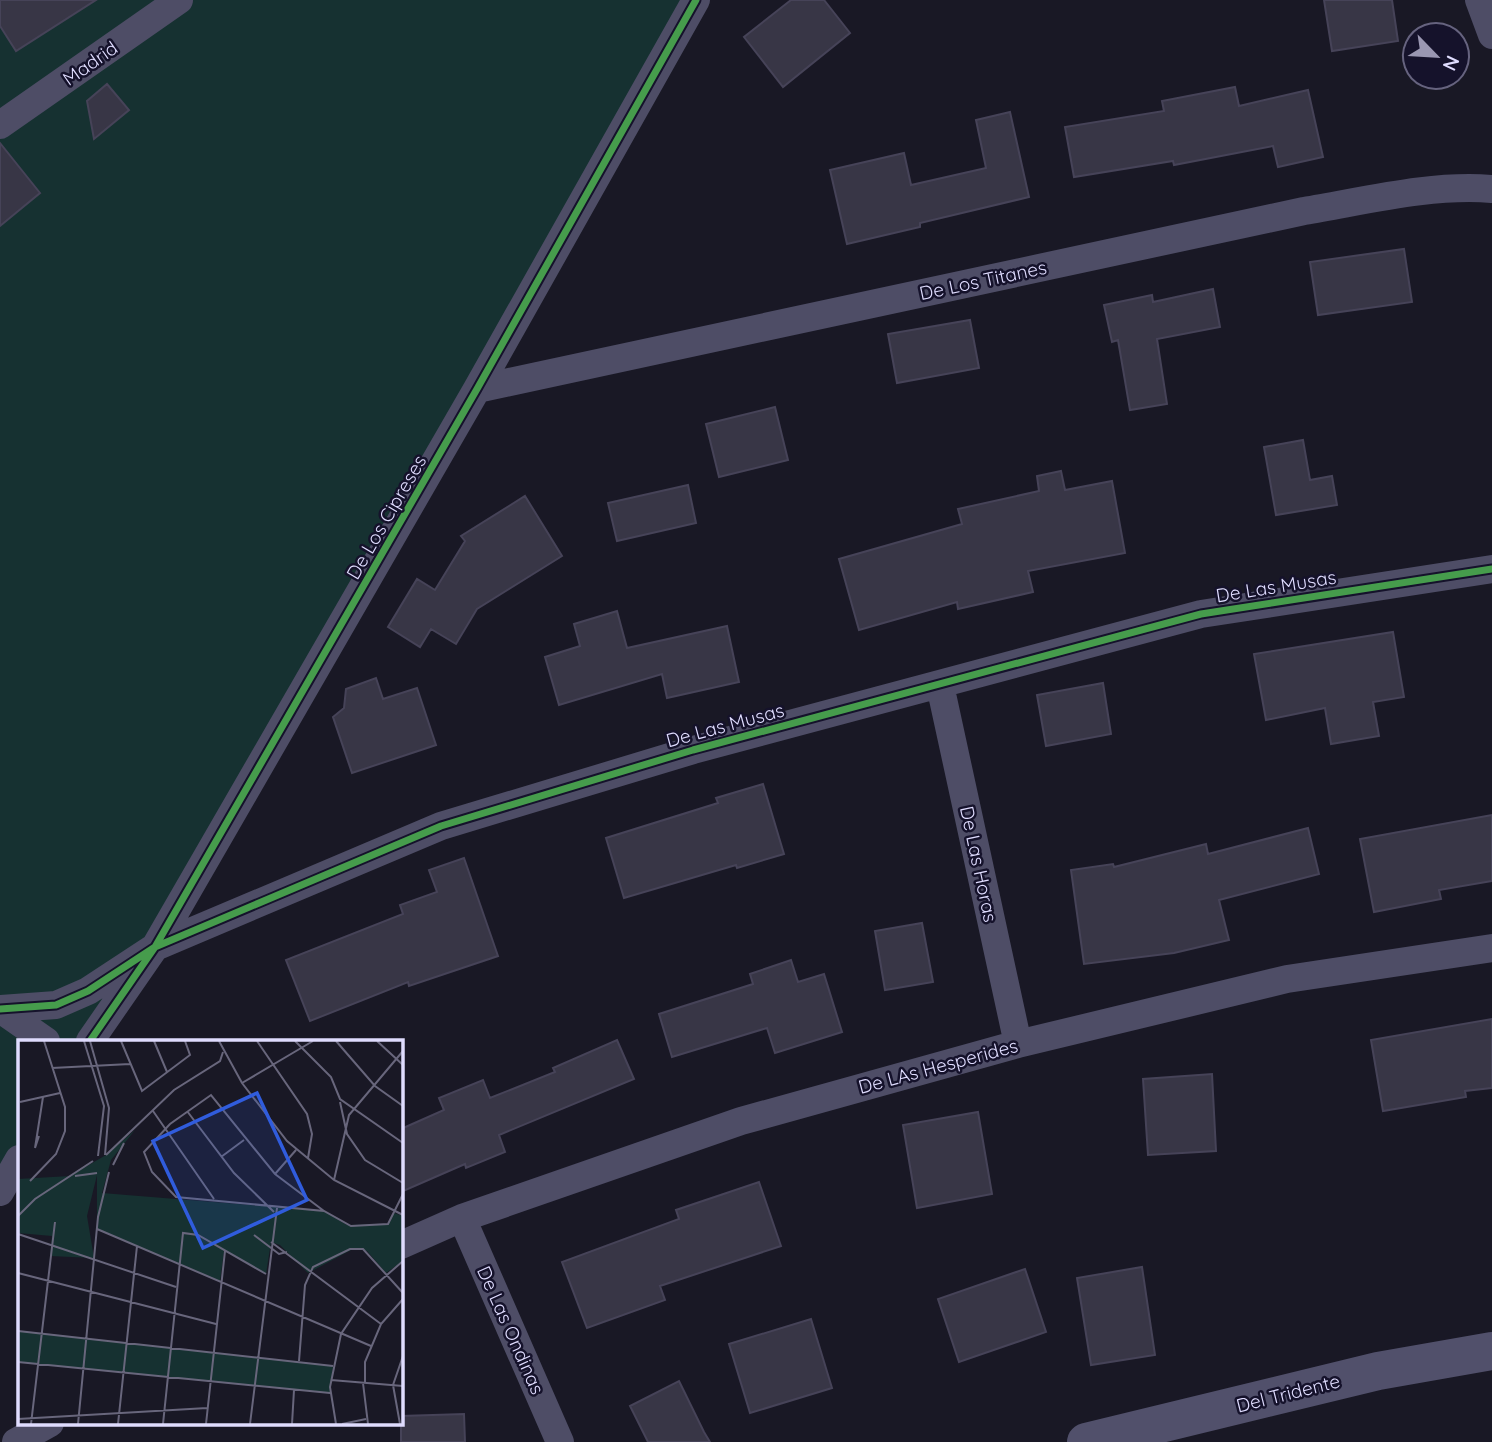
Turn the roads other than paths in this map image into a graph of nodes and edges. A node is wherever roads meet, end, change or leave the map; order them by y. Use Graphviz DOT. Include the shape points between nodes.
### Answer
graph roads {
  1 [pos="179,0"];
  2 [pos="696,0"];
  3 [pos="1479,0"];
  4 [pos="1492,35"];
  5 [pos="0,125"];
  6 [pos="1492,189"];
  7 [pos="477,389"];
  8 [pos="1492,569"];
  9 [pos="940,685"];
  10 [pos="155,947"];
  11 [pos="1492,948"];
  12 [pos="0,1009"];
  13 [pos="45,1040"];
  14 [pos="91,1040"];
  15 [pos="1018,1044"];
  16 [pos="18,1161"];
  17 [pos="0,1192"];
  18 [pos="462,1218"];
  19 [pos="402,1245"];
  20 [pos="1492,1351"];
  21 [pos="48,1424"];
  22 [pos="16,1442"];
  23 [pos="560,1442"];
  24 [pos="1086,1442"];
  1 -- 5 [label="street, Madrid"];
  2 -- 7 [label="street, De Los Cipreses"];
  3 -- 4 [label="street"];
  6 -- 7 [label="street, De Los Titanes" via="1422,192 1304,211"];
  7 -- 10 [label="street, De Los Cipreses"];
  8 -- 9 [label="street, De Las Musas" via="1201,614"];
  9 -- 10 [label="street, De Las Musas" via="693,750 441,826"];
  9 -- 15 [label="street, De Las Horas"];
  10 -- 12 [label="street, De Las Musas" via="88,991 56,1005"];
  10 -- 14 [label="street, De Los Cipreses"];
  11 -- 15 [label="street, De LAs Hesperides" via="1287,979"];
  12 -- 13 [label="street"];
  15 -- 18 [label="street, De LAs Hesperides" via="741,1121"];
  16 -- 17 [label="street"];
  18 -- 19 [label="street, De LAs Hesperides"];
  18 -- 23 [label="street, De Las Ondinas"];
  20 -- 24 [label="main road, Del Tridente" via="1378,1371"];
  21 -- 22 [label="street"];
}
